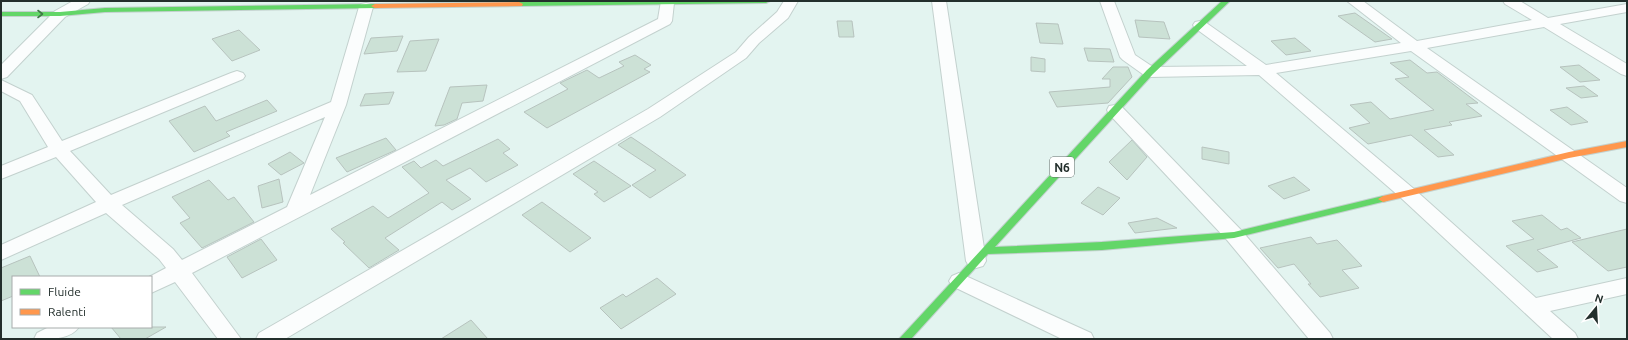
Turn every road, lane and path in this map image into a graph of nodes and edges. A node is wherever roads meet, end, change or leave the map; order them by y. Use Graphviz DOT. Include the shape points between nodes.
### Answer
graph roads {
  1 [pos="766,1"];
  2 [pos="791,1"];
  3 [pos="939,1"];
  4 [pos="1107,1"];
  5 [pos="1225,1"];
  6 [pos="1354,1"];
  7 [pos="1510,1"];
  8 [pos="79,3"];
  9 [pos="667,3"];
  10 [pos="1,5"];
  11 [pos="366,7"];
  12 [pos="1627,8"];
  13 [pos="105,10"];
  14 [pos="1,14"];
  15 [pos="60,14"];
  16 [pos="1545,22"];
  17 [pos="1200,26"];
  18 [pos="1414,46"];
  19 [pos="1263,70"];
  20 [pos="1627,71"];
  21 [pos="1150,72"];
  22 [pos="1,74"];
  23 [pos="237,76"];
  24 [pos="1,85"];
  25 [pos="338,105"];
  26 [pos="1115,110"];
  27 [pos="1627,144"];
  28 [pos="58,149"];
  29 [pos="1569,155"];
  30 [pos="1,173"];
  31 [pos="1407,193"];
  32 [pos="1627,197"];
  33 [pos="108,204"];
  34 [pos="294,212"];
  35 [pos="1234,235"];
  36 [pos="1,253"];
  37 [pos="981,256"];
  38 [pos="179,271"];
  39 [pos="958,281"];
  40 [pos="152,284"];
  41 [pos="1627,286"];
  42 [pos="1532,307"];
  43 [pos="66,328"];
  44 [pos="45,339"];
  45 [pos="230,339"];
  46 [pos="267,339"];
  47 [pos="904,339"];
  48 [pos="1083,339"];
  49 [pos="1322,339"];
  50 [pos="1567,339"];
  1 -- 9 [label="main road"];
  2 -- 46 [label="street" via="783,15 741,55 654,114"];
  3 -- 37 [label="street"];
  4 -- 21 [label="street" via="1128,57"];
  5 -- 17 [label="main road, N6"];
  6 -- 18 [label="street"];
  7 -- 16 [label="street"];
  8 -- 10 [label="main road"];
  8 -- 13 [label="main road"];
  8 -- 15 [label="street"];
  9 -- 11 [label="main road"];
  9 -- 34 [label="street" via="665,21"];
  11 -- 13 [label="main road"];
  11 -- 25 [label="street"];
  12 -- 16 [label="street"];
  13 -- 15 [label="main road"];
  14 -- 15 [label="main road, one-way"];
  15 -- 22 [label="street"];
  16 -- 18 [label="street"];
  16 -- 20 [label="street"];
  17 -- 19 [label="street"];
  17 -- 21 [label="main road, N6"];
  18 -- 19 [label="street"];
  18 -- 29 [label="street"];
  19 -- 21 [label="street"];
  19 -- 31 [label="street"];
  21 -- 26 [label="main road, N6"];
  23 -- 28 [label="street"];
  24 -- 28 [label="street" via="26,98"];
  25 -- 33 [label="street"];
  25 -- 34 [label="street"];
  26 -- 35 [label="street"];
  26 -- 37 [label="main road, N6"];
  27 -- 29 [label="main road"];
  28 -- 30 [label="street"];
  28 -- 33 [label="street"];
  29 -- 31 [label="main road"];
  29 -- 32 [label="street"];
  31 -- 35 [label="main road"];
  31 -- 42 [label="street"];
  33 -- 36 [label="street"];
  33 -- 38 [label="street" via="166,254"];
  34 -- 38 [label="street"];
  35 -- 37 [label="main road"];
  35 -- 49 [label="street"];
  37 -- 39 [label="main road, N6"];
  38 -- 40 [label="street"];
  38 -- 45 [label="street"];
  39 -- 47 [label="main road, N6"];
  39 -- 48 [label="street"];
  41 -- 42 [label="street"];
  42 -- 50 [label="street"];
  43 -- 44 [label="street"];
}
